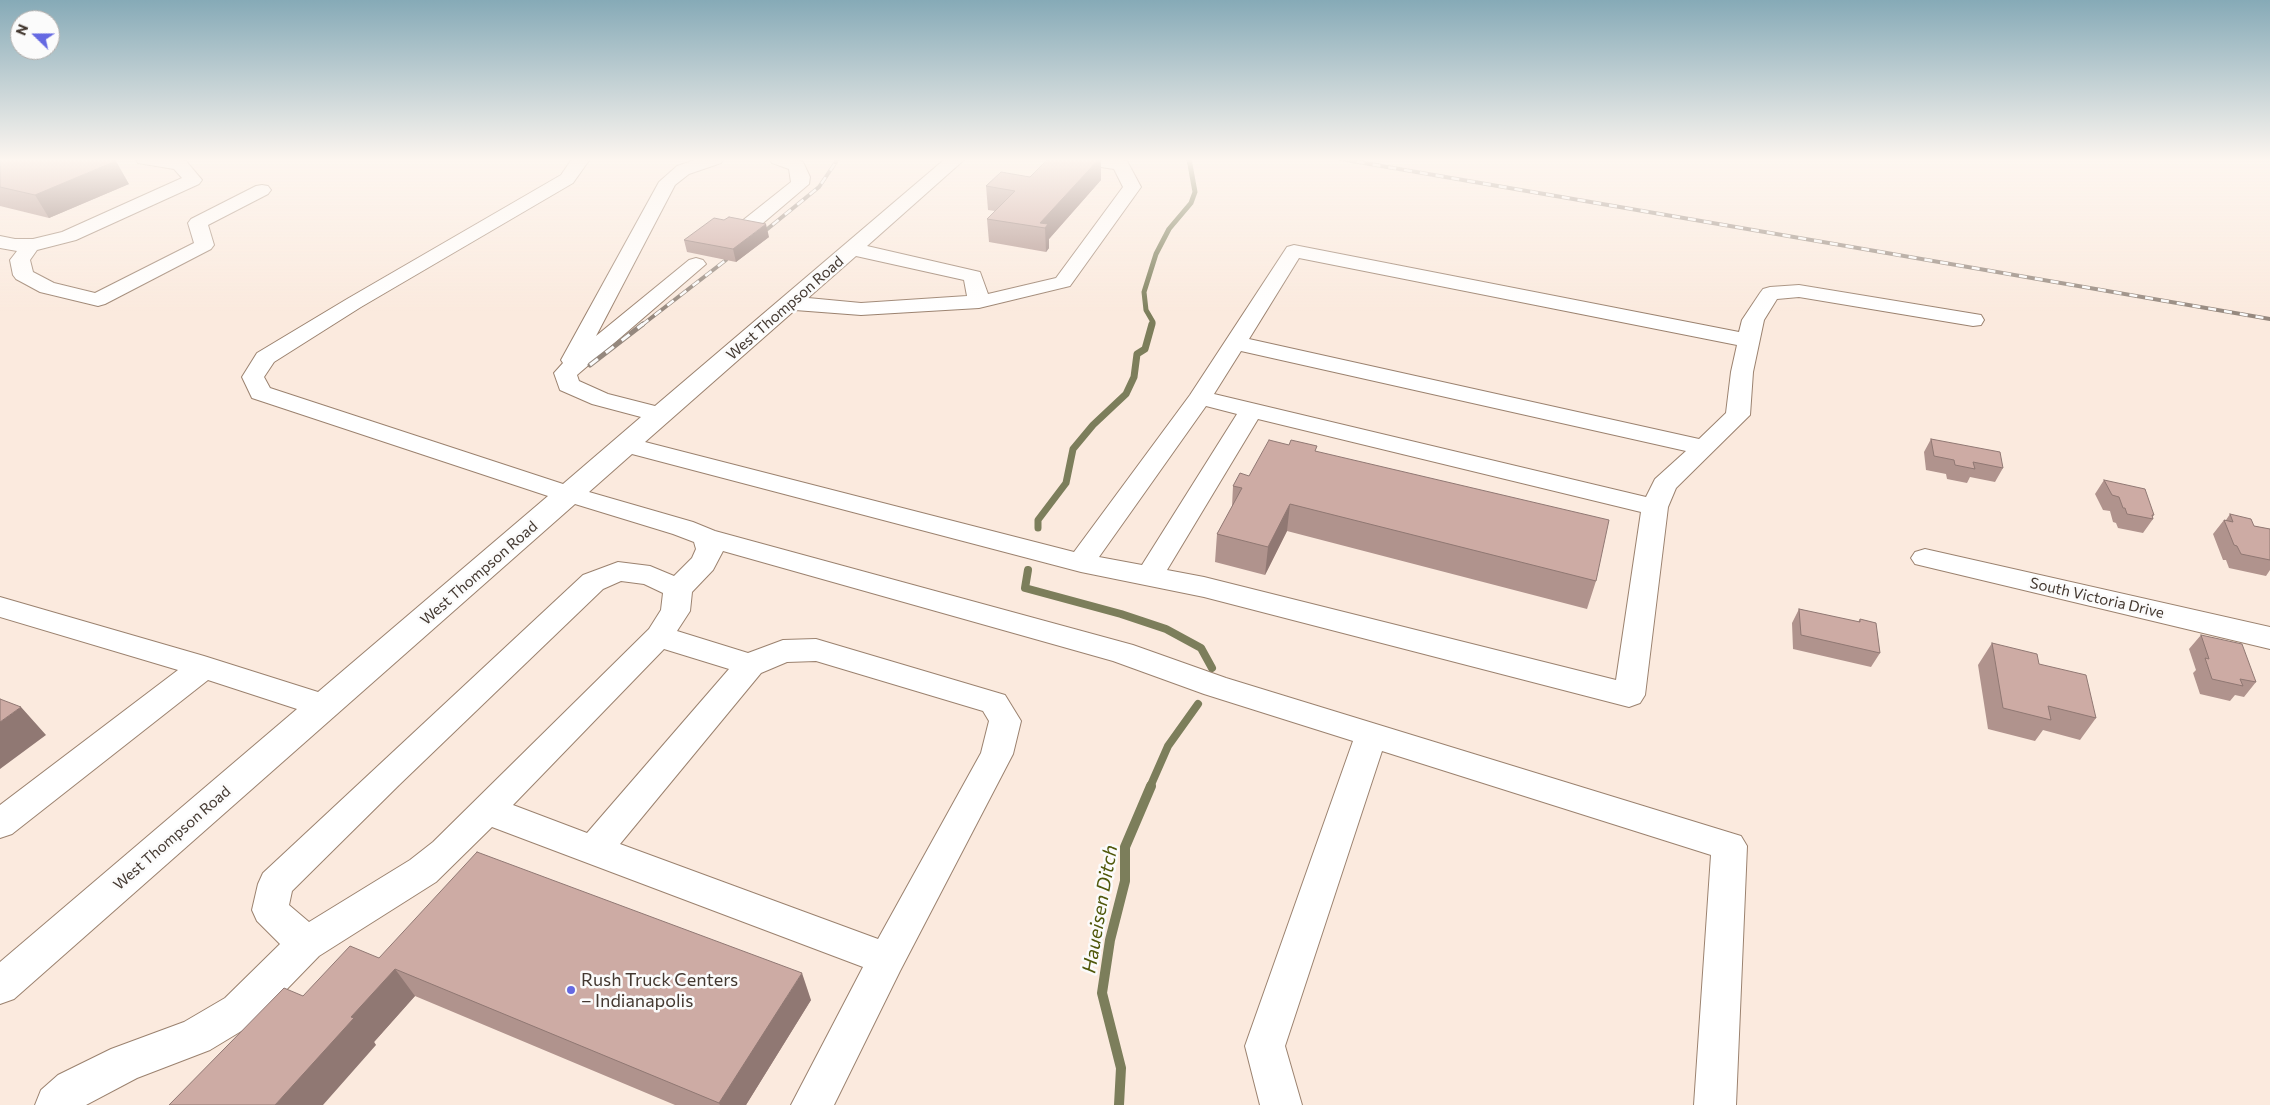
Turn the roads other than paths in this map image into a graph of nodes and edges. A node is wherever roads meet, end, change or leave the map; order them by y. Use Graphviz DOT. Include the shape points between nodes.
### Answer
graph roads {
  1 [pos="125,211"];
  2 [pos="222,211"];
  3 [pos="512,211"];
  4 [pos="653,211"];
  5 [pos="766,211"];
  6 [pos="897,211"];
  7 [pos="1115,211"];
  8 [pos="749,224"];
  9 [pos="0,242"];
  10 [pos="31,245"];
  11 [pos="852,250"];
  12 [pos="696,264"];
  13 [pos="979,302"];
  14 [pos="790,303"];
  15 [pos="1973,320"];
  16 [pos="1749,341"];
  17 [pos="1235,343"];
  18 [pos="565,373"];
  19 [pos="1200,398"];
  20 [pos="1252,410"];
  21 [pos="661,415"];
  22 [pos="628,445"];
  23 [pos="1703,447"];
  24 [pos="569,495"];
  25 [pos="1655,507"];
  26 [pos="705,537"];
  27 [pos="1924,558"];
  28 [pos="1081,563"];
  29 [pos="1149,576"];
  30 [pos="678,589"];
  31 [pos="0,607"];
  32 [pos="659,636"];
  33 [pos="2270,638"];
  34 [pos="750,665"];
  35 [pos="204,667"];
  36 [pos="324,706"];
  37 [pos="1371,735"];
  38 [pos="486,810"];
  39 [pos="0,824"];
  40 [pos="594,850"];
  41 [pos="306,944"];
  42 [pos="887,959"];
  43 [pos="0,986"];
  44 [pos="56,1105"];
  45 [pos="812,1105"];
  46 [pos="1281,1105"];
  47 [pos="1715,1105"];
  1 -- 10 [label="street" via="68,236"];
  2 -- 10 [label="street" via="198,223 204,245 98,300 47,288 23,275 20,260"];
  3 -- 24 [label="street" via="264,358 253,377 260,393"];
  4 -- 18 [label="street"];
  5 -- 8 [label="street"];
  6 -- 11 [label="street, West Thompson Road"];
  7 -- 13 [label="street" via="1064,282"];
  9 -- 10 [label="street"];
  11 -- 13 [label="street" via="973,276"];
  11 -- 14 [label="street, West Thompson Road"];
  12 -- 18 [label="street"];
  13 -- 14 [label="street" via="861,309"];
  14 -- 21 [label="street, West Thompson Road"];
  15 -- 16 [label="street" via="1799,291 1770,293 1754,320"];
  16 -- 17 [label="street" via="1294,252"];
  16 -- 23 [label="street" via="1738,415"];
  17 -- 19 [label="street"];
  17 -- 23 [label="street"];
  18 -- 21 [label="street" via="568,385 600,399"];
  19 -- 20 [label="street"];
  19 -- 28 [label="street"];
  20 -- 25 [label="street"];
  20 -- 29 [label="street"];
  21 -- 22 [label="street, West Thompson Road"];
  22 -- 24 [label="street, West Thompson Road"];
  22 -- 28 [label="street"];
  23 -- 25 [label="street" via="1664,485"];
  24 -- 26 [label="street"];
  24 -- 36 [label="street, West Thompson Road"];
  25 -- 29 [label="street" via="1629,695 1204,587"];
  26 -- 30 [label="street" via="710,549 703,563"];
  26 -- 37 [label="street" via="1122,653"];
  27 -- 33 [label="street, South Victoria Drive"];
  28 -- 29 [label="street"];
  30 -- 32 [label="street" via="674,611"];
  30 -- 41 [label="street" via="650,575 618,572 593,582 387,776 276,884 270,910"];
  31 -- 35 [label="street"];
  32 -- 34 [label="street"];
  32 -- 38 [label="street"];
  34 -- 40 [label="street"];
  34 -- 42 [label="street" via="783,651 816,650 994,703 1005,721 997,754"];
  35 -- 36 [label="street"];
  35 -- 39 [label="street"];
  36 -- 43 [label="street, West Thompson Road"];
  37 -- 46 [label="street" via="1265,1046"];
  37 -- 47 [label="street" via="1728,846"];
  38 -- 40 [label="street"];
  38 -- 41 [label="street" via="423,871"];
  40 -- 42 [label="street"];
  41 -- 44 [label="street" via="239,1010 196,1037 125,1063 72,1089"];
  42 -- 45 [label="street"];
}
